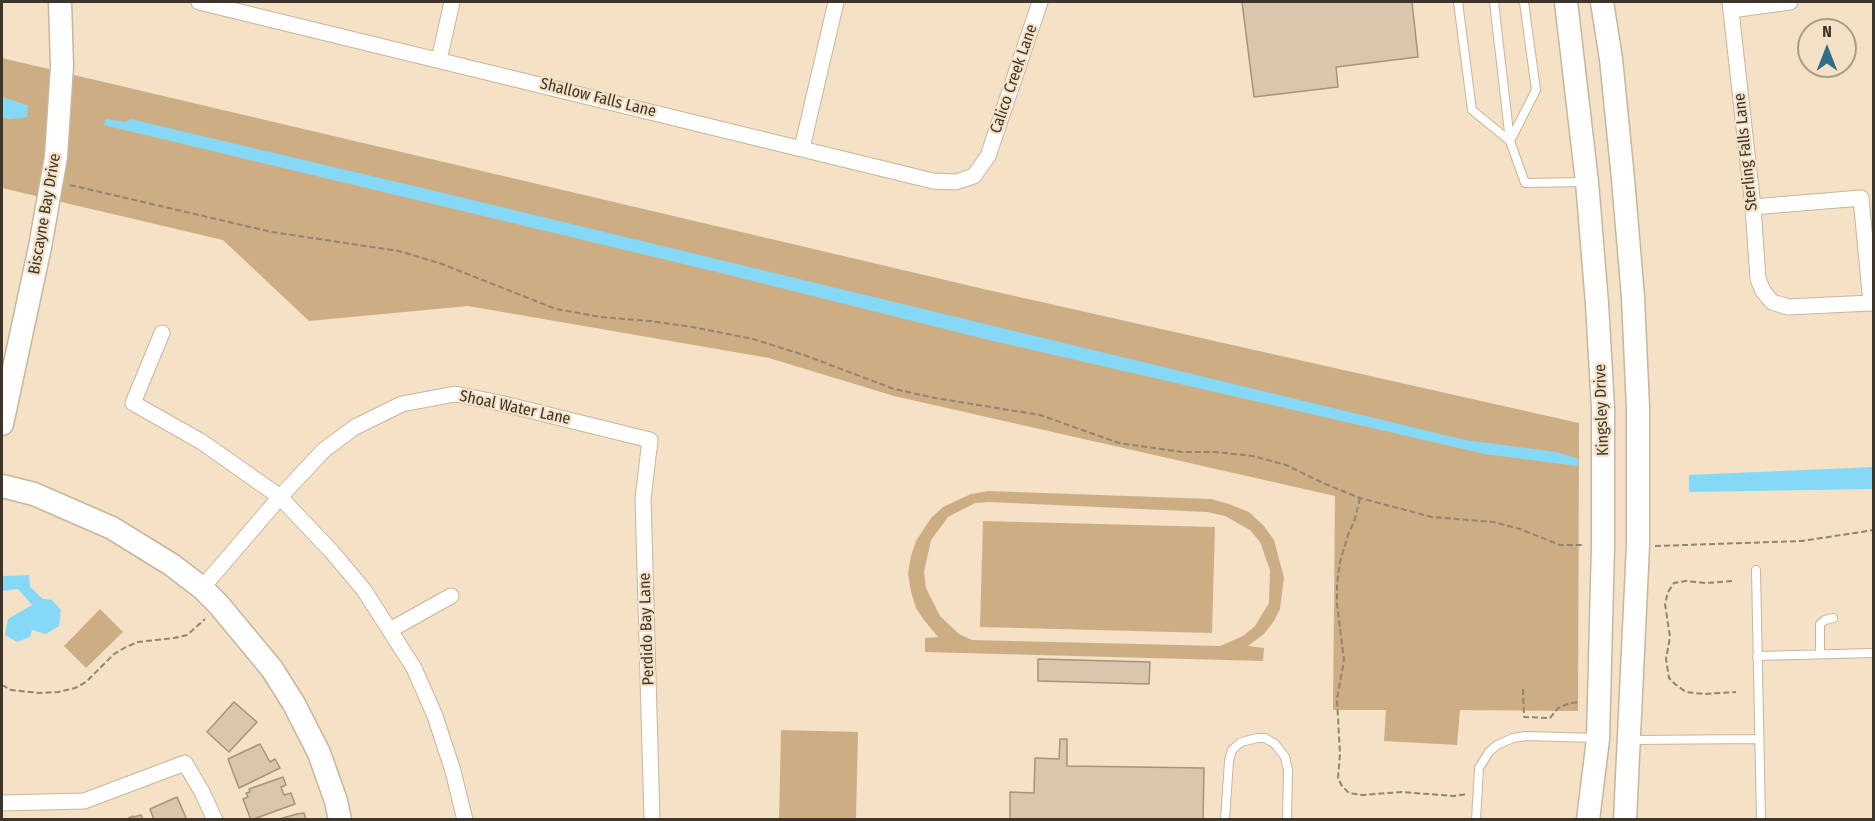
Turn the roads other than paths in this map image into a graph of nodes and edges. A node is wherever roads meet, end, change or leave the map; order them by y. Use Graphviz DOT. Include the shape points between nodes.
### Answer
graph roads {
  1 [pos="60,2"];
  2 [pos="199,2"];
  3 [pos="452,2"];
  4 [pos="836,2"];
  5 [pos="1040,2"];
  6 [pos="1458,2"];
  7 [pos="1494,2"];
  8 [pos="1524,2"];
  9 [pos="1566,2"];
  10 [pos="1602,2"];
  11 [pos="1790,2"];
  12 [pos="1730,6"];
  13 [pos="439,60"];
  14 [pos="1510,141"];
  15 [pos="802,148"];
  16 [pos="988,156"];
  17 [pos="1623,179"];
  18 [pos="1587,182"];
  19 [pos="1753,207"];
  20 [pos="162,333"];
  21 [pos="1603,408"];
  22 [pos="1638,408"];
  23 [pos="2,424"];
  24 [pos="650,440"];
  25 [pos="2,486"];
  26 [pos="280,497"];
  27 [pos="1756,570"];
  28 [pos="202,588"];
  29 [pos="451,596"];
  30 [pos="1833,618"];
  31 [pos="390,630"];
  32 [pos="1874,653"];
  33 [pos="1820,654"];
  34 [pos="1757,656"];
  35 [pos="1598,739"];
  36 [pos="1759,739"];
  37 [pos="1630,740"];
  38 [pos="2,803"];
  39 [pos="215,819"];
  40 [pos="340,819"];
  41 [pos="465,819"];
  42 [pos="652,819"];
  43 [pos="1225,819"];
  44 [pos="1287,819"];
  45 [pos="1476,819"];
  46 [pos="1588,819"];
  47 [pos="1625,819"];
  48 [pos="1761,819"];
  1 -- 23 [label="main road, Biscayne Bay Drive" via="62,66 56,157"];
  2 -- 13 [label="street, Shallow Falls Lane"];
  3 -- 13 [label="street"];
  4 -- 15 [label="street"];
  5 -- 16 [label="street, Calico Creek Lane"];
  6 -- 14 [label="lane" via="1472,110"];
  7 -- 14 [label="lane"];
  8 -- 14 [label="lane" via="1536,90"];
  9 -- 18 [label="main road, Kingsley Drive"];
  10 -- 17 [label="main road"];
  11 -- 12 [label="street"];
  12 -- 19 [label="street, Sterling Falls Lane"];
  13 -- 15 [label="street, Shallow Falls Lane"];
  14 -- 18 [label="lane" via="1525,183"];
  15 -- 16 [label="street, Shallow Falls Lane" via="933,181 956,182 974,176"];
  17 -- 18 [label="main road"];
  17 -- 22 [label="main road"];
  18 -- 21 [label="main road, Kingsley Drive"];
  19 -- 19 [label="street, Sterling Falls Lane" via="1758,279 1768,299 1788,307 1871,303 1862,198"];
  20 -- 26 [label="street" via="133,403 202,442"];
  21 -- 22 [label="main road"];
  21 -- 35 [label="main road, Kingsley Drive"];
  22 -- 37 [label="main road" via="1638,546"];
  24 -- 26 [label="street, Shoal Water Lane" via="455,394 402,404 355,427 324,450"];
  24 -- 42 [label="street, Perdido Bay Lane" via="643,500"];
  25 -- 28 [label="main road" via="34,494 112,528"];
  26 -- 28 [label="street, Shoal Water Lane"];
  26 -- 31 [label="street" via="364,590"];
  27 -- 34 [label="lane"];
  28 -- 40 [label="main road" via="272,669 299,712 319,753"];
  29 -- 31 [label="street"];
  30 -- 33 [label="lane" via="1820,624"];
  31 -- 41 [label="street" via="414,668 435,716"];
  32 -- 33 [label="lane"];
  33 -- 34 [label="lane"];
  34 -- 36 [label="lane"];
  35 -- 37 [label="main road"];
  35 -- 45 [label="lane" via="1526,736 1504,741 1483,760 1477,778"];
  35 -- 46 [label="main road, Kingsley Drive"];
  36 -- 37 [label="lane"];
  36 -- 48 [label="lane"];
  37 -- 47 [label="main road"];
  38 -- 39 [label="street" via="84,801 185,764"];
  43 -- 44 [label="lane" via="1232,750 1241,742 1264,738 1285,757"];
}
